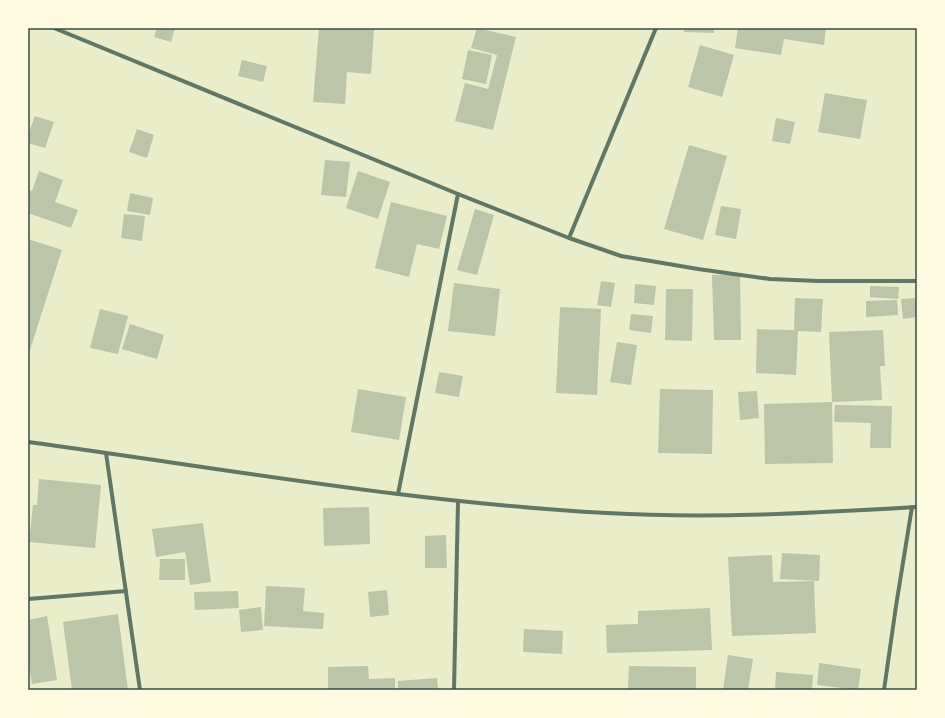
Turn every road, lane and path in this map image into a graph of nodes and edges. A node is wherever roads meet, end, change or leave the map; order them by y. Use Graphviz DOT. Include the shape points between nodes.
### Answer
graph roads {
  1 [pos="54,28"];
  2 [pos="656,28"];
  3 [pos="458,194"];
  4 [pos="569,238"];
  5 [pos="917,281"];
  6 [pos="28,442"];
  7 [pos="106,453"];
  8 [pos="398,494"];
  9 [pos="458,502"];
  10 [pos="915,507"];
  11 [pos="126,591"];
  12 [pos="28,599"];
  13 [pos="140,690"];
  14 [pos="454,690"];
  15 [pos="884,690"];
  1 -- 3 [label="street"];
  2 -- 4 [label="street"];
  3 -- 4 [label="street"];
  3 -- 8 [label="street"];
  4 -- 5 [label="street" via="621,256 770,279"];
  6 -- 7 [label="street"];
  7 -- 8 [label="street"];
  7 -- 11 [label="street"];
  8 -- 9 [label="street"];
  9 -- 10 [label="street" via="608,514 722,516"];
  9 -- 14 [label="street"];
  10 -- 15 [label="street" via="896,606"];
  11 -- 12 [label="street"];
  11 -- 13 [label="street"];
}
